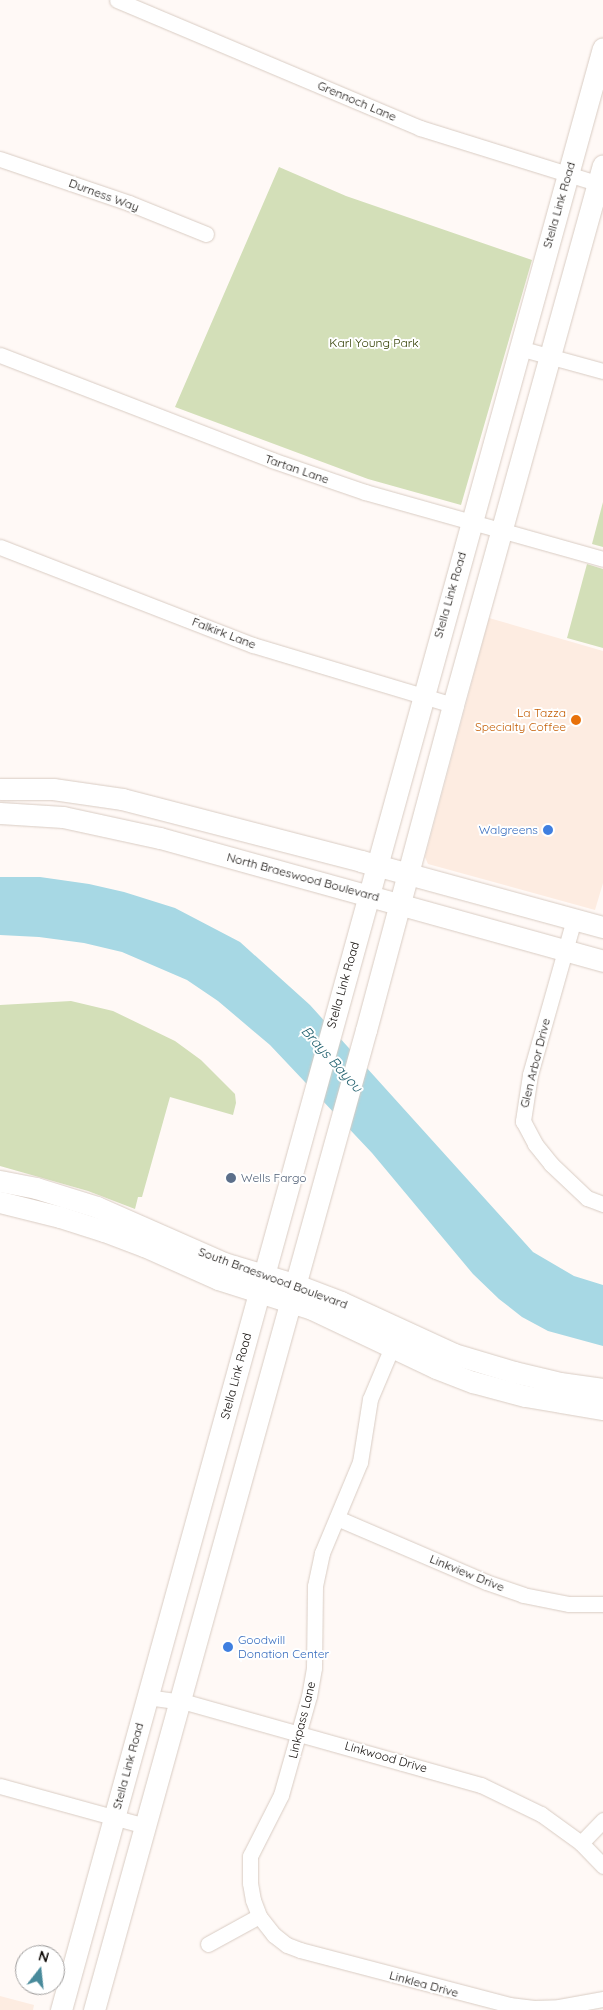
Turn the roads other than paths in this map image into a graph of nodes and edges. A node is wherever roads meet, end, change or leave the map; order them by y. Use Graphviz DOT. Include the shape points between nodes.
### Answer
graph roads {
  1 [pos="117,0"];
  2 [pos="603,48"];
  3 [pos="0,158"];
  4 [pos="568,175"];
  5 [pos="601,178"];
  6 [pos="206,234"];
  7 [pos="519,348"];
  8 [pos="0,355"];
  9 [pos="550,357"];
  10 [pos="603,371"];
  11 [pos="471,523"];
  12 [pos="501,531"];
  13 [pos="0,547"];
  14 [pos="603,559"];
  15 [pos="422,697"];
  16 [pos="453,705"];
  17 [pos="0,790"];
  18 [pos="168,811"];
  19 [pos="0,813"];
  20 [pos="160,838"];
  21 [pos="377,865"];
  22 [pos="408,873"];
  23 [pos="368,895"];
  24 [pos="400,903"];
  25 [pos="574,919"];
  26 [pos="603,927"];
  27 [pos="566,950"];
  28 [pos="603,961"];
  29 [pos="0,1181"];
  30 [pos="0,1202"];
  31 [pos="603,1204"];
  32 [pos="149,1239"];
  33 [pos="261,1283"];
  34 [pos="292,1293"];
  35 [pos="392,1347"];
  36 [pos="603,1389"];
  37 [pos="603,1409"];
  38 [pos="337,1518"];
  39 [pos="183,1567"];
  40 [pos="214,1575"];
  41 [pos="603,1604"];
  42 [pos="147,1697"];
  43 [pos="179,1701"];
  44 [pos="299,1732"];
  45 [pos="0,1786"];
  46 [pos="114,1817"];
  47 [pos="603,1820"];
  48 [pos="145,1826"];
  49 [pos="581,1843"];
  50 [pos="603,1866"];
  51 [pos="259,1916"];
  52 [pos="208,1944"];
  53 [pos="75,1959"];
  54 [pos="603,1998"];
  55 [pos="61,2010"];
  56 [pos="86,2010"];
  57 [pos="94,2010"];
  1 -- 4 [label="street, Grennoch Lane" via="420,128"];
  2 -- 4 [label="main road, Stella Link Road"];
  3 -- 6 [label="street, Durness Way"];
  4 -- 5 [label="street, Grennoch Lane"];
  4 -- 7 [label="main road, Stella Link Road"];
  5 -- 9 [label="main road"];
  7 -- 9 [label="street"];
  7 -- 11 [label="main road, Stella Link Road"];
  8 -- 11 [label="street, Tartan Lane" via="272,460"];
  9 -- 10 [label="street"];
  9 -- 12 [label="main road"];
  11 -- 12 [label="street, Tartan Lane"];
  11 -- 15 [label="main road, Stella Link Road"];
  12 -- 14 [label="street, Tartan Lane"];
  12 -- 16 [label="main road"];
  13 -- 15 [label="street, Falkirk Lane" via="253,644"];
  15 -- 16 [label="street, Falkirk Lane"];
  15 -- 21 [label="main road, Stella Link Road"];
  16 -- 22 [label="main road"];
  17 -- 18 [label="main road" via="61,790"];
  18 -- 20 [label="main road"];
  18 -- 21 [label="main road"];
  19 -- 20 [label="main road, North Braeswood Boulevard" via="62,817"];
  20 -- 23 [label="main road, North Braeswood Boulevard"];
  21 -- 22 [label="main road"];
  21 -- 23 [label="main road, Stella Link Road"];
  22 -- 24 [label="main road"];
  22 -- 25 [label="main road"];
  23 -- 24 [label="main road, North Braeswood Boulevard"];
  23 -- 33 [label="main road, Stella Link Road"];
  24 -- 27 [label="main road, North Braeswood Boulevard"];
  24 -- 34 [label="main road"];
  25 -- 26 [label="main road"];
  25 -- 27 [label="street, Glen Arbor Drive"];
  27 -- 28 [label="main road, North Braeswood Boulevard"];
  27 -- 31 [label="street, Glen Arbor Drive" via="530,1075 523,1120 551,1164 580,1192"];
  29 -- 32 [label="main road, South Braeswood Boulevard" via="97,1207"];
  30 -- 32 [label="main road, South Braeswood Boulevard"];
  32 -- 33 [label="main road, South Braeswood Boulevard" via="224,1263"];
  33 -- 34 [label="main road, South Braeswood Boulevard"];
  33 -- 39 [label="main road, Stella Link Road"];
  34 -- 35 [label="main road, South Braeswood Boulevard"];
  34 -- 36 [label="main road, South Braeswood Boulevard" via="353,1307 454,1354 560,1383"];
  34 -- 40 [label="main road"];
  35 -- 37 [label="main road, South Braeswood Boulevard" via="473,1382 524,1396"];
  35 -- 38 [label="street, Linkpass Lane" via="370,1399 360,1462"];
  38 -- 41 [label="street, Linkview Drive" via="523,1595 568,1604"];
  38 -- 44 [label="street, Linkpass Lane" via="322,1553 316,1586 314,1668"];
  39 -- 40 [label="main road"];
  39 -- 42 [label="main road, Stella Link Road"];
  40 -- 43 [label="main road"];
  42 -- 43 [label="street, Linkwood Drive"];
  42 -- 46 [label="main road, Stella Link Road"];
  43 -- 44 [label="street, Linkwood Drive"];
  43 -- 48 [label="main road"];
  44 -- 49 [label="street, Linkwood Drive" via="501,1793 541,1814"];
  44 -- 51 [label="street, Linkpass Lane" via="281,1795 250,1856 250,1883"];
  45 -- 46 [label="street"];
  46 -- 48 [label="street"];
  46 -- 53 [label="main road, Stella Link Road"];
  47 -- 49 [label="street"];
  48 -- 57 [label="main road"];
  49 -- 50 [label="street, Linkwood Drive"];
  51 -- 52 [label="street"];
  51 -- 54 [label="street, Linklea Drive" via="287,1945 474,1998 534,2008 580,2005"];
  53 -- 55 [label="main road, Stella Link Road"];
  53 -- 56 [label="main road" via="86,1961 92,1970"];
}
